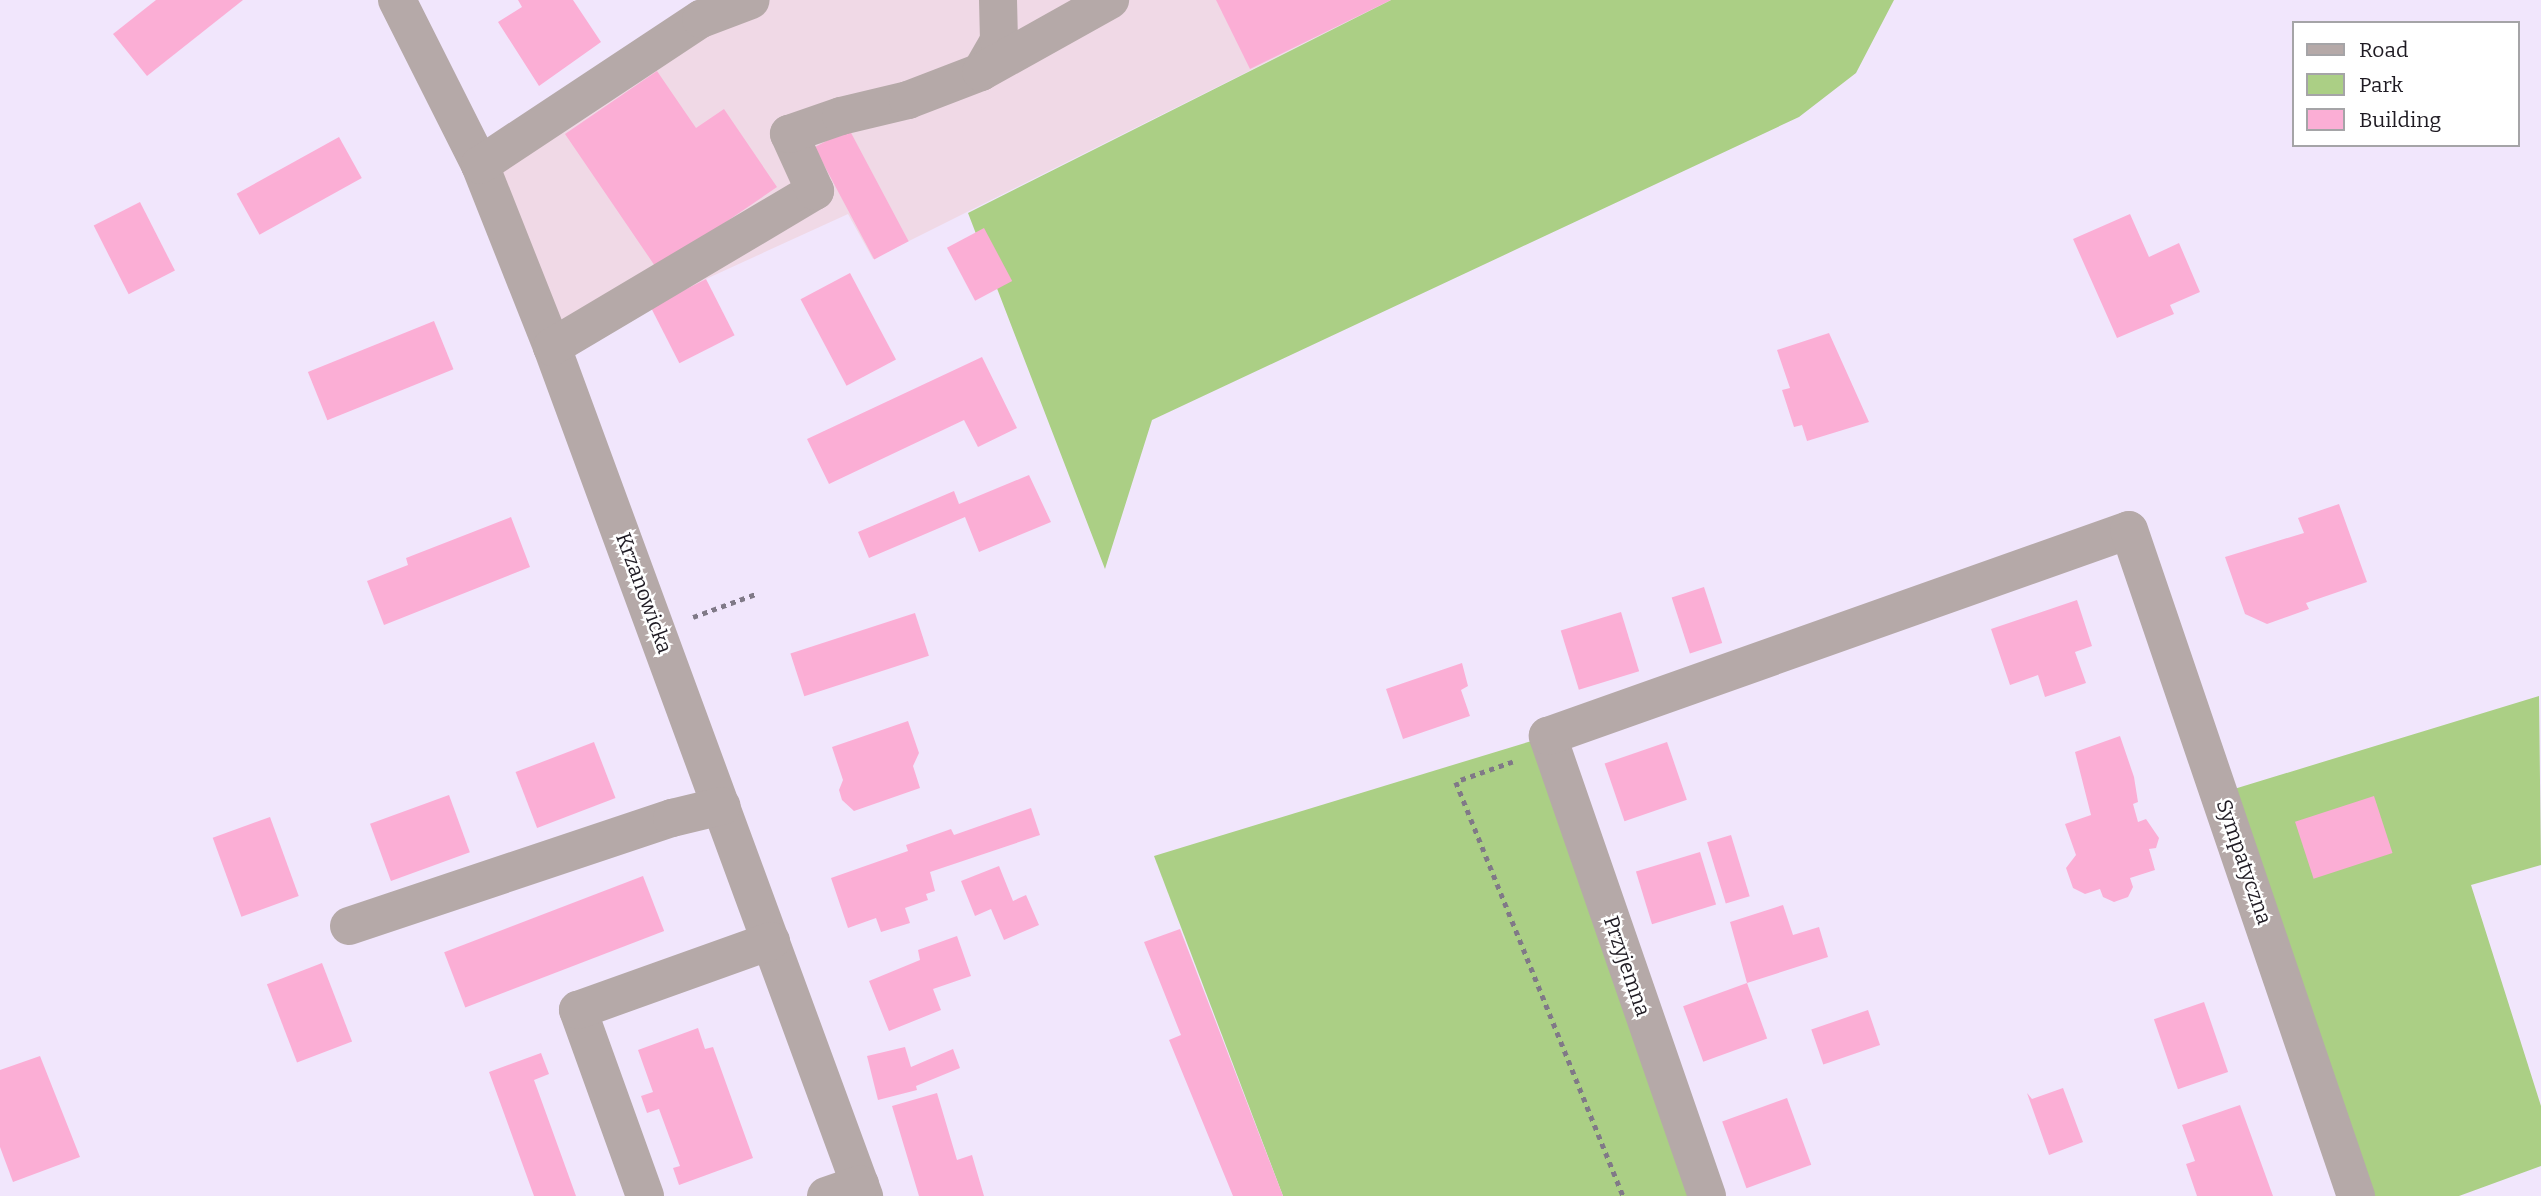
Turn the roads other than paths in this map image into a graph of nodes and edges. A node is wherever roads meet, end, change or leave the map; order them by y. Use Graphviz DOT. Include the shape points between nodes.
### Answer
graph roads {
  1 [pos="397,0"];
  2 [pos="751,0"];
  3 [pos="998,0"];
  4 [pos="1110,0"];
  5 [pos="981,72"];
  6 [pos="480,165"];
  7 [pos="552,347"];
  8 [pos="2129,530"];
  9 [pos="722,806"];
  10 [pos="349,926"];
  11 [pos="771,941"];
  12 [pos="850,1192"];
  13 [pos="645,1196"];
  14 [pos="1707,1196"];
  15 [pos="2356,1196"];
  1 -- 6 [label="street, Krzanowicka"];
  2 -- 6 [label="street" via="701,19"];
  3 -- 5 [label="street" via="999,41"];
  4 -- 5 [label="street"];
  5 -- 7 [label="street" via="908,100 789,134 814,191"];
  6 -- 7 [label="street, Krzanowicka"];
  7 -- 9 [label="street, Krzanowicka"];
  8 -- 14 [label="street, Przyjemna" via="1550,742"];
  8 -- 15 [label="street, Sympatyczna"];
  9 -- 10 [label="street" via="672,818"];
  9 -- 11 [label="street, Krzanowicka"];
  11 -- 12 [label="street, Krzanowicka"];
  11 -- 13 [label="street" via="578,1010"];
}
